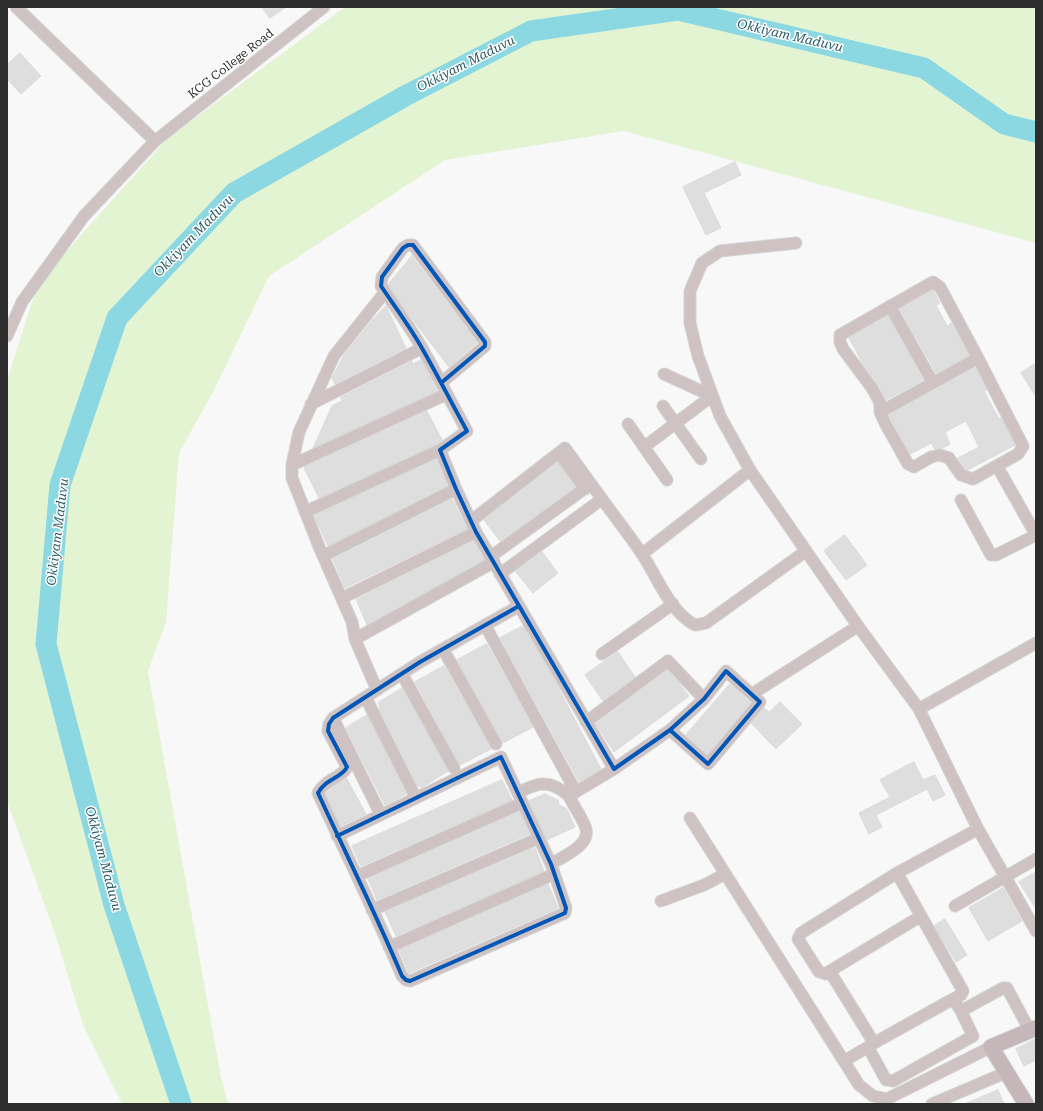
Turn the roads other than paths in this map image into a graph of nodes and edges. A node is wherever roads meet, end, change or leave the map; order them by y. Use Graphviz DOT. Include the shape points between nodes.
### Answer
graph roads {
  1 [pos="16,7"];
  2 [pos="324,7"];
  3 [pos="155,141"];
  4 [pos="796,243"];
  5 [pos="385,292"];
  6 [pos="890,306"];
  7 [pos="7,336"];
  8 [pos="422,348"];
  9 [pos="978,358"];
  10 [pos="664,374"];
  11 [pos="441,383"];
  12 [pos="933,383"];
  13 [pos="447,394"];
  14 [pos="712,396"];
  15 [pos="311,404"];
  16 [pos="663,406"];
  17 [pos="880,412"];
  18 [pos="628,424"];
  19 [pos="676,424"];
  20 [pos="644,447"];
  21 [pos="440,450"];
  22 [pos="701,459"];
  23 [pos="292,466"];
  24 [pos="997,466"];
  25 [pos="750,470"];
  26 [pos="667,480"];
  27 [pos="588,487"];
  28 [pos="456,489"];
  29 [pos="602,499"];
  30 [pos="961,500"];
  31 [pos="305,512"];
  32 [pos="471,521"];
  33 [pos="476,532"];
  34 [pos="1036,535"];
  35 [pos="806,551"];
  36 [pos="642,554"];
  37 [pos="323,556"];
  38 [pos="492,559"];
  39 [pos="500,574"];
  40 [pos="342,598"];
  41 [pos="673,604"];
  42 [pos="519,606"];
  43 [pos="484,625"];
  44 [pos="858,626"];
  45 [pos="355,639"];
  46 [pos="1036,643"];
  47 [pos="443,649"];
  48 [pos="602,654"];
  49 [pos="402,674"];
  50 [pos="377,690"];
  51 [pos="752,694"];
  52 [pos="366,698"];
  53 [pos="704,699"];
  54 [pos="919,710"];
  55 [pos="333,718"];
  56 [pos="586,722"];
  57 [pos="670,730"];
  58 [pos="496,744"];
  59 [pos="454,768"];
  60 [pos="614,769"];
  61 [pos="572,794"];
  62 [pos="416,798"];
  63 [pos="520,798"];
  64 [pos="381,815"];
  65 [pos="690,818"];
  66 [pos="978,829"];
  67 [pos="338,836"];
  68 [pos="538,838"];
  69 [pos="1036,859"];
  70 [pos="552,869"];
  71 [pos="897,873"];
  72 [pos="725,874"];
  73 [pos="356,876"];
  74 [pos="1005,877"];
  75 [pos="661,901"];
  76 [pos="955,906"];
  77 [pos="372,910"];
  78 [pos="921,916"];
  79 [pos="1036,932"];
  80 [pos="390,947"];
  81 [pos="825,974"];
  82 [pos="953,999"];
  83 [pos="961,1011"];
  84 [pos="1033,1030"];
  85 [pos="871,1045"];
  86 [pos="991,1047"];
  87 [pos="844,1061"];
  88 [pos="1007,1072"];
  89 [pos="932,1104"];
  90 [pos="1026,1104"];
  1 -- 3 [label="street"];
  2 -- 3 [label="street, KCG College Road"];
  3 -- 7 [label="street, KCG College Road" via="84,216 22,302"];
  4 -- 14 [label="street" via="720,251 702,263 690,291 690,323"];
  5 -- 8 [label="street"];
  5 -- 11 [label="street" via="381,286 382,277 403,248 413,245 485,342 485,346"];
  5 -- 15 [label="street" via="334,356"];
  6 -- 9 [label="street" via="930,283 936,283"];
  6 -- 12 [label="street"];
  6 -- 17 [label="street" via="840,335 843,349 880,403"];
  8 -- 11 [label="street"];
  8 -- 15 [label="street"];
  9 -- 12 [label="street"];
  9 -- 24 [label="street" via="1023,446 1018,454"];
  10 -- 14 [label="street"];
  11 -- 13 [label="street"];
  12 -- 17 [label="street"];
  13 -- 21 [label="street" via="467,431"];
  13 -- 23 [label="street"];
  14 -- 19 [label="street"];
  14 -- 25 [label="street" via="720,416"];
  15 -- 23 [label="street" via="299,432"];
  16 -- 19 [label="street"];
  17 -- 24 [label="street" via="910,466 914,467 940,455 949,458 961,475 973,479"];
  18 -- 20 [label="street"];
  19 -- 20 [label="street"];
  19 -- 22 [label="street"];
  20 -- 26 [label="street"];
  21 -- 28 [label="street"];
  21 -- 31 [label="street"];
  23 -- 31 [label="street" via="292,478"];
  24 -- 34 [label="street"];
  25 -- 35 [label="street"];
  25 -- 36 [label="street"];
  27 -- 29 [label="street"];
  27 -- 32 [label="street" via="565,448"];
  27 -- 38 [label="street"];
  28 -- 32 [label="street"];
  28 -- 37 [label="street"];
  29 -- 36 [label="street"];
  29 -- 39 [label="street"];
  30 -- 34 [label="street" via="991,555 996,555"];
  31 -- 37 [label="street"];
  32 -- 33 [label="street"];
  33 -- 38 [label="street"];
  33 -- 40 [label="street"];
  35 -- 41 [label="street" via="706,623 695,625 686,620"];
  35 -- 44 [label="street"];
  36 -- 41 [label="street"];
  37 -- 40 [label="street"];
  38 -- 39 [label="street"];
  38 -- 45 [label="street"];
  39 -- 42 [label="street"];
  40 -- 45 [label="street" via="352,622"];
  41 -- 48 [label="street"];
  42 -- 43 [label="street"];
  42 -- 56 [label="street"];
  43 -- 47 [label="street"];
  43 -- 61 [label="street"];
  44 -- 51 [label="street"];
  44 -- 54 [label="street"];
  45 -- 50 [label="street"];
  46 -- 54 [label="street"];
  47 -- 49 [label="street"];
  47 -- 58 [label="street"];
  49 -- 50 [label="street"];
  49 -- 59 [label="street"];
  50 -- 52 [label="street"];
  51 -- 53 [label="street" via="726,671"];
  51 -- 57 [label="street" via="760,702 708,764"];
  52 -- 55 [label="street"];
  52 -- 62 [label="street"];
  53 -- 56 [label="street" via="668,661"];
  53 -- 57 [label="street"];
  54 -- 66 [label="street"];
  55 -- 64 [label="street"];
  55 -- 67 [label="street" via="328,724 328,731 346,767 342,773 325,783 318,793"];
  56 -- 60 [label="street"];
  57 -- 60 [label="street"];
  60 -- 61 [label="street"];
  61 -- 63 [label="street" via="544,783 533,785"];
  61 -- 70 [label="street" via="587,830 585,840"];
  62 -- 63 [label="street" via="501,758"];
  62 -- 64 [label="street"];
  63 -- 68 [label="street"];
  63 -- 73 [label="street"];
  64 -- 67 [label="street"];
  65 -- 72 [label="street"];
  66 -- 71 [label="street"];
  66 -- 74 [label="street"];
  67 -- 73 [label="street"];
  68 -- 70 [label="street"];
  68 -- 77 [label="street"];
  69 -- 74 [label="street"];
  70 -- 80 [label="street"];
  70 -- 80 [label="street" via="566,908 565,913 559,916 410,981 402,976"];
  71 -- 78 [label="street"];
  71 -- 81 [label="street" via="801,934 798,939 800,943 819,972"];
  72 -- 75 [label="street" via="704,886"];
  72 -- 87 [label="street"];
  73 -- 77 [label="street"];
  74 -- 76 [label="street"];
  74 -- 79 [label="street"];
  77 -- 80 [label="street"];
  78 -- 81 [label="street"];
  78 -- 82 [label="street" via="962,988 961,995"];
  81 -- 85 [label="street" via="832,975"];
  82 -- 83 [label="street"];
  82 -- 85 [label="street"];
  83 -- 84 [label="street" via="1007,988"];
  83 -- 85 [label="street" via="973,1036 893,1081 886,1080"];
  84 -- 86 [label="street"];
  85 -- 87 [label="street"];
  86 -- 87 [label="street" via="887,1099 873,1096 859,1086"];
  86 -- 88 [label="street"];
  88 -- 89 [label="street"];
  88 -- 90 [label="street"];
}
